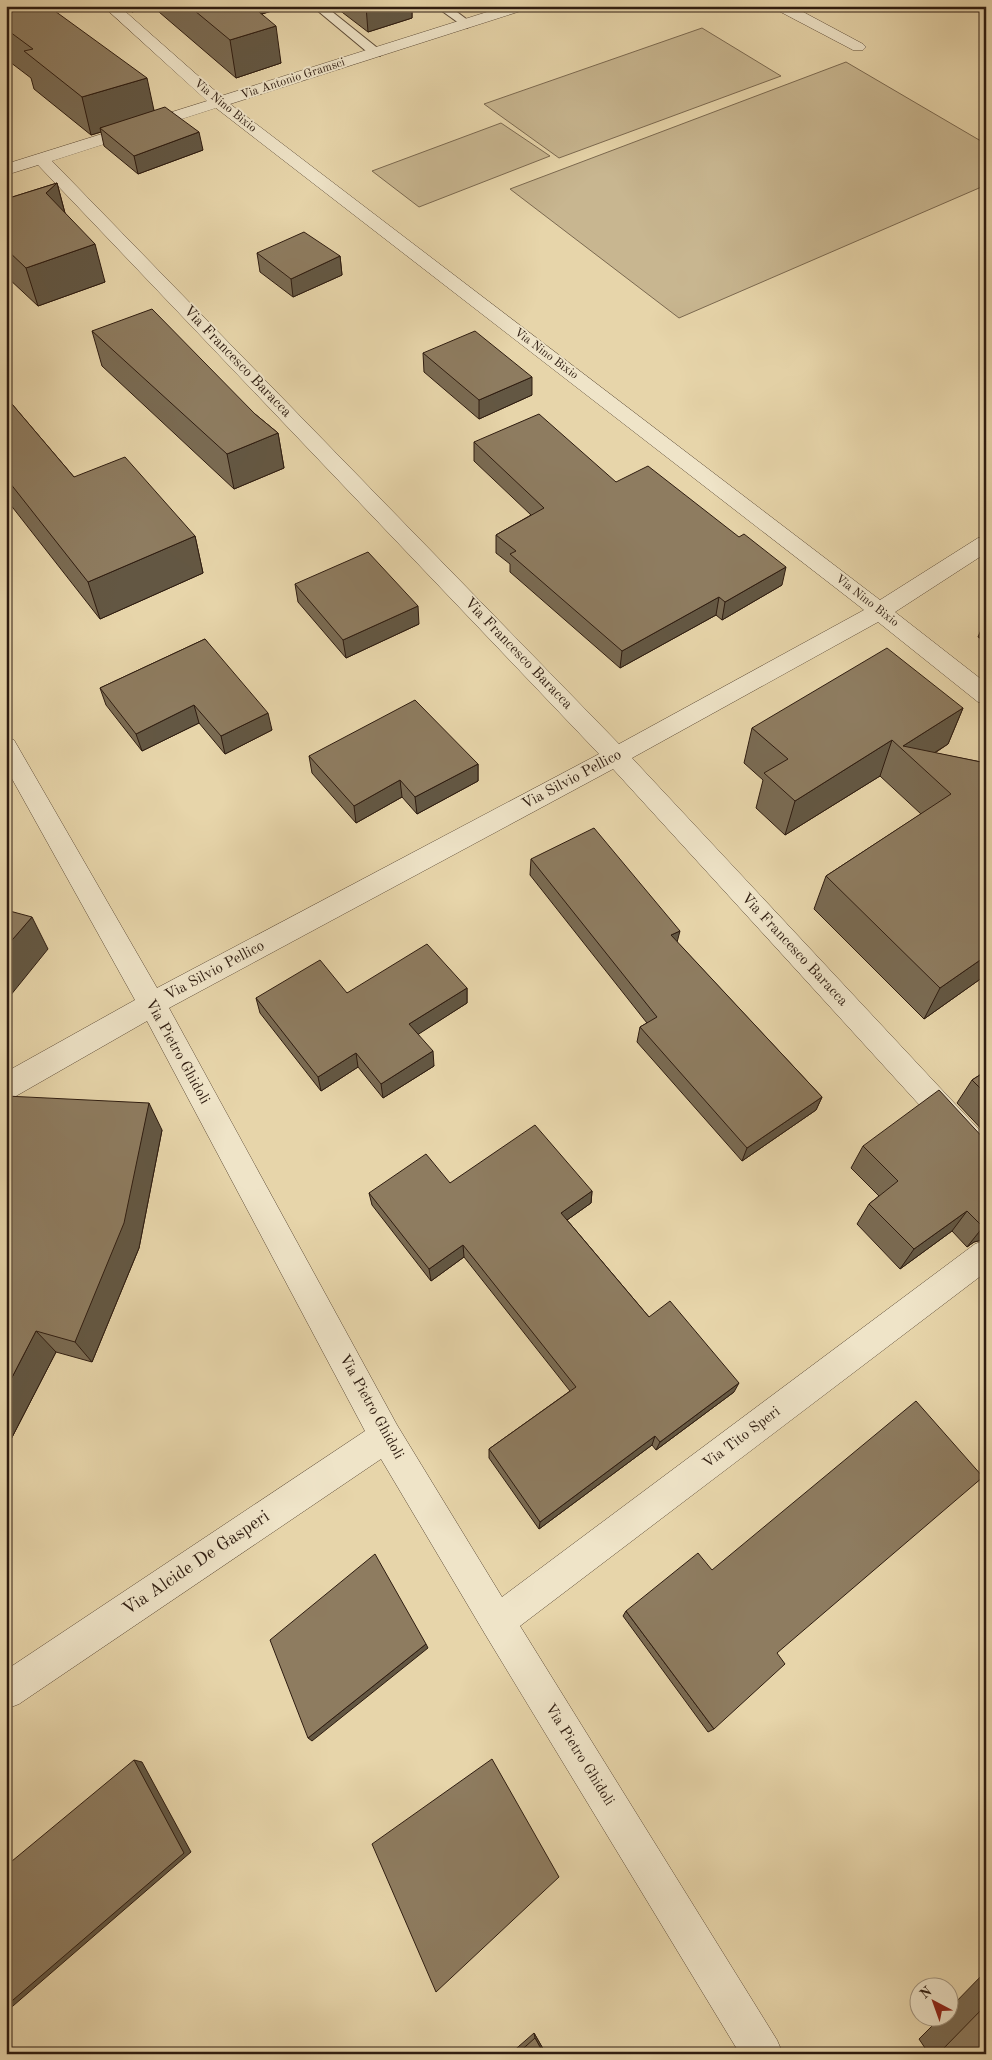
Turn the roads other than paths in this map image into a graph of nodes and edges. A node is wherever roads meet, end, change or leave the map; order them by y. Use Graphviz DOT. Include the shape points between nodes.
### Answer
graph roads {
  1 [pos="110,6"];
  2 [pos="318,6"];
  3 [pos="441,6"];
  4 [pos="522,6"];
  5 [pos="780,6"];
  6 [pos="467,24"];
  7 [pos="858,47"];
  8 [pos="376,53"];
  9 [pos="218,103"];
  10 [pos="41,158"];
  11 [pos="6,170"];
  12 [pos="986,543"];
  13 [pos="880,611"];
  14 [pos="986,696"];
  15 [pos="6,746"];
  16 [pos="616,756"];
  17 [pos="152,1004"];
  18 [pos="6,1087"];
  19 [pos="986,1158"];
  20 [pos="986,1254"];
  21 [pos="386,1436"];
  22 [pos="497,1622"];
  23 [pos="6,1691"];
  24 [pos="763,2054"];
  1 -- 9 [label="street, Via Nino Bixio"];
  2 -- 8 [label="lane"];
  3 -- 6 [label="lane"];
  4 -- 6 [label="street, Via Antonio Gramsci"];
  5 -- 7 [label="street"];
  6 -- 8 [label="street, Via Antonio Gramsci"];
  8 -- 9 [label="street, Via Antonio Gramsci"];
  9 -- 10 [label="street, Via Antonio Gramsci"];
  9 -- 13 [label="street, Via Nino Bixio"];
  10 -- 11 [label="street, Via Antonio Gramsci"];
  10 -- 16 [label="street, Via Francesco Baracca"];
  12 -- 13 [label="street, Via Silvio Pellico"];
  13 -- 14 [label="street, Via Nino Bixio"];
  13 -- 16 [label="street, Via Silvio Pellico"];
  15 -- 17 [label="street, Via Pietro Ghidoli"];
  16 -- 17 [label="street, Via Silvio Pellico"];
  16 -- 19 [label="street, Via Francesco Baracca"];
  17 -- 18 [label="street, Via Silvio Pellico"];
  17 -- 21 [label="street, Via Pietro Ghidoli"];
  20 -- 22 [label="street, Via Tito Speri"];
  21 -- 22 [label="street, Via Pietro Ghidoli"];
  21 -- 23 [label="street, Via Alcide De Gasperi"];
  22 -- 24 [label="street, Via Pietro Ghidoli"];
}
